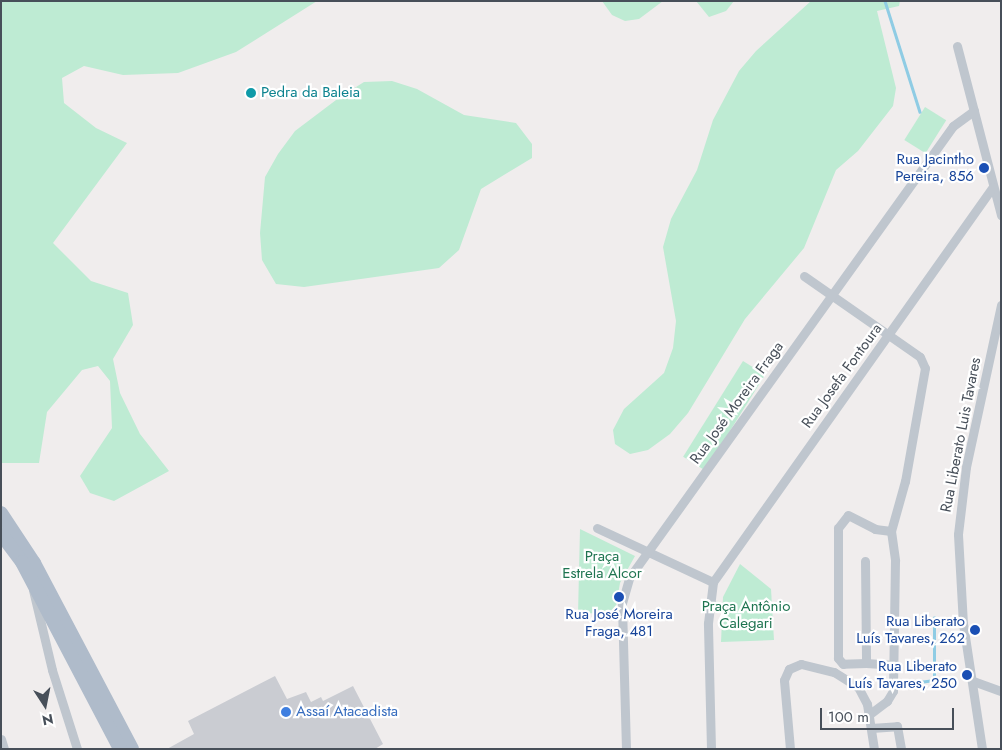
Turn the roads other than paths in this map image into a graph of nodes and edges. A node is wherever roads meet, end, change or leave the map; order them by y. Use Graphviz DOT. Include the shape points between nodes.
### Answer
graph roads {
  1 [pos="957,46"];
  2 [pos="974,111"];
  3 [pos="993,187"];
  4 [pos="1001,215"];
  5 [pos="804,276"];
  6 [pos="831,295"];
  7 [pos="1001,305"];
  8 [pos="888,336"];
  9 [pos="1,513"];
  10 [pos="597,528"];
  11 [pos="890,532"];
  12 [pos="1,534"];
  13 [pos="647,553"];
  14 [pos="865,561"];
  15 [pos="713,582"];
  16 [pos="42,613"];
  17 [pos="866,663"];
  18 [pos="893,665"];
  19 [pos="973,681"];
  20 [pos="1001,691"];
  21 [pos="870,714"];
  22 [pos="871,728"];
  23 [pos="1,739"];
  24 [pos="4,749"];
  25 [pos="77,749"];
  26 [pos="120,749"];
  27 [pos="132,749"];
  28 [pos="626,749"];
  29 [pos="711,749"];
  30 [pos="790,749"];
  31 [pos="874,749"];
  32 [pos="901,749"];
  33 [pos="982,749"];
  1 -- 2 [label="street"];
  2 -- 3 [label="street"];
  2 -- 6 [label="street, Rua José Moreira Fraga" via="953,126"];
  3 -- 4 [label="street"];
  3 -- 8 [label="street, Rua Josefa Fontoura"];
  5 -- 6 [label="street"];
  6 -- 8 [label="street"];
  6 -- 13 [label="street, Rua José Moreira Fraga"];
  7 -- 19 [label="street, Rua Liberato Luis Tavares" via="966,467 958,534 963,624"];
  8 -- 11 [label="street" via="920,357 925,373 905,481"];
  8 -- 15 [label="street, Rua Josefa Fontoura"];
  9 -- 27 [label="main road" via="34,563"];
  10 -- 13 [label="street"];
  11 -- 17 [label="street" via="875,529 848,515 838,528 838,658 843,664"];
  11 -- 18 [label="street" via="895,562"];
  12 -- 16 [label="main road" via="30,578"];
  13 -- 15 [label="street"];
  13 -- 28 [label="street, Rua José Moreira Fraga" via="629,578 622,603"];
  14 -- 17 [label="street"];
  15 -- 29 [label="street" via="708,623"];
  16 -- 25 [label="street"];
  16 -- 26 [label="main road"];
  17 -- 18 [label="street"];
  18 -- 21 [label="street" via="891,696"];
  19 -- 20 [label="street"];
  19 -- 33 [label="street, Rua Liberato Luis Tavares"];
  21 -- 22 [label="street"];
  21 -- 30 [label="street" via="863,695 852,682 820,667 794,665 784,680"];
  22 -- 31 [label="street"];
  22 -- 32 [label="street" via="897,726"];
  23 -- 24 [label="street"];
}
